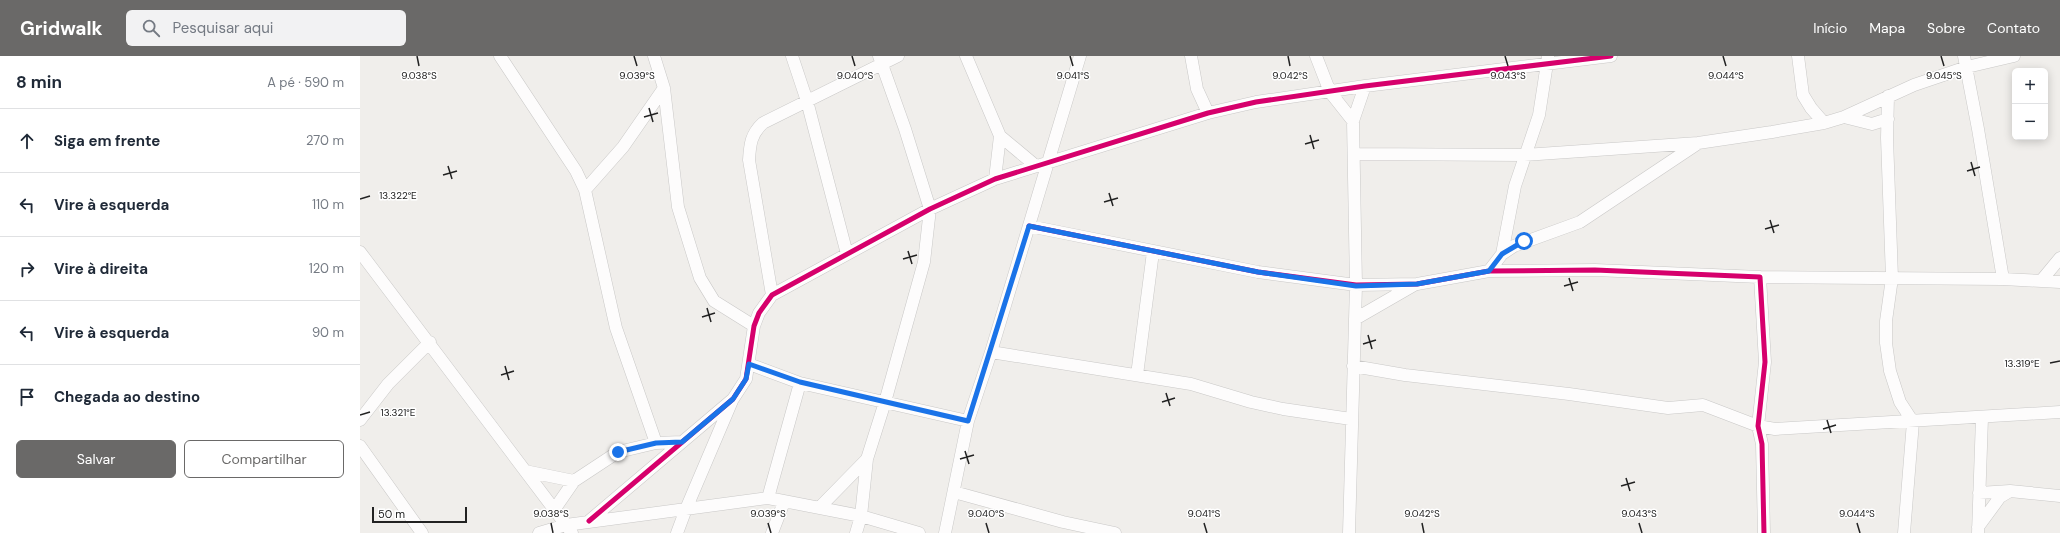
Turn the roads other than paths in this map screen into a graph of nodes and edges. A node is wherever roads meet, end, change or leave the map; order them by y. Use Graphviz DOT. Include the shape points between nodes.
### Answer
graph roads {
  1 [pos="500,56"];
  2 [pos="654,56"];
  3 [pos="898,56"];
  4 [pos="966,56"];
  5 [pos="1080,56"];
  6 [pos="1191,56"];
  7 [pos="1316,56"];
  8 [pos="1611,56"];
  9 [pos="1798,56"];
  10 [pos="2014,56"];
  11 [pos="794,57"];
  12 [pos="880,60"];
  13 [pos="1548,60"];
  14 [pos="1965,61"];
  15 [pos="1365,86"];
  16 [pos="664,88"];
  17 [pos="1330,92"];
  18 [pos="1888,96"];
  19 [pos="807,101"];
  20 [pos="1208,113"];
  21 [pos="1844,117"];
  22 [pos="1888,119"];
  23 [pos="1353,121"];
  24 [pos="1824,123"];
  25 [pos="1872,124"];
  26 [pos="1000,136"];
  27 [pos="1886,138"];
  28 [pos="1698,143"];
  29 [pos="1355,154"];
  30 [pos="1524,155"];
  31 [pos="1049,162"];
  32 [pos="1036,166"];
  33 [pos="995,179"];
  34 [pos="584,190"];
  35 [pos="930,209"];
  36 [pos="1029,226"];
  37 [pos="360,252"];
  38 [pos="1153,252"];
  39 [pos="848,254"];
  40 [pos="1502,254"];
  41 [pos="2060,258"];
  42 [pos="1489,271"];
  43 [pos="1760,277"];
  44 [pos="1892,278"];
  45 [pos="2002,279"];
  46 [pos="2041,281"];
  47 [pos="2060,282"];
  48 [pos="1417,284"];
  49 [pos="1356,286"];
  50 [pos="772,295"];
  51 [pos="1355,319"];
  52 [pos="754,326"];
  53 [pos="430,342"];
  54 [pos="991,352"];
  55 [pos="749,364"];
  56 [pos="1353,366"];
  57 [pos="1137,375"];
  58 [pos="800,382"];
  59 [pos="733,399"];
  60 [pos="885,402"];
  61 [pos="2060,412"];
  62 [pos="1982,418"];
  63 [pos="1351,419"];
  64 [pos="360,420"];
  65 [pos="968,421"];
  66 [pos="1913,422"];
  67 [pos="1758,426"];
  68 [pos="1775,429"];
  69 [pos="682,442"];
  70 [pos="656,443"];
  71 [pos="1762,444"];
  72 [pos="362,452"];
  73 [pos="867,459"];
  74 [pos="525,470"];
  75 [pos="574,481"];
  76 [pos="2010,490"];
  77 [pos="954,492"];
  78 [pos="1979,493"];
  79 [pos="2060,496"];
  80 [pos="768,498"];
  81 [pos="784,502"];
  82 [pos="820,507"];
  83 [pos="686,509"];
  84 [pos="554,510"];
  85 [pos="861,516"];
  86 [pos="589,521"];
  87 [pos="569,529"];
  88 [pos="1978,530"];
  89 [pos="1904,532"];
  90 [pos="422,533"];
  91 [pos="539,533"];
  92 [pos="677,533"];
  93 [pos="772,533"];
  94 [pos="856,533"];
  95 [pos="919,533"];
  96 [pos="946,533"];
  97 [pos="1115,533"];
  98 [pos="1349,533"];
  99 [pos="1764,533"];
  1 -- 34 [label="street" via="576,170"];
  2 -- 16 [label="street"];
  3 -- 12 [label="street"];
  4 -- 26 [label="street"];
  5 -- 31 [label="street"];
  6 -- 20 [label="street" via="1197,89"];
  7 -- 17 [label="street"];
  8 -- 13 [label="street"];
  9 -- 24 [label="street" via="1803,95"];
  10 -- 14 [label="street"];
  11 -- 19 [label="street"];
  12 -- 19 [label="street"];
  12 -- 35 [label="street"];
  13 -- 15 [label="street"];
  13 -- 30 [label="street" via="1539,115"];
  14 -- 18 [label="street"];
  14 -- 45 [label="street"];
  15 -- 17 [label="street"];
  15 -- 23 [label="street"];
  16 -- 34 [label="street" via="623,147"];
  16 -- 52 [label="street" via="678,206 700,278 714,301"];
  17 -- 20 [label="street" via="1256,102"];
  17 -- 23 [label="street"];
  18 -- 21 [label="street"];
  18 -- 22 [label="street"];
  19 -- 39 [label="street"];
  19 -- 50 [label="street" via="763,123 754,131 750,144 749,160"];
  20 -- 31 [label="street"];
  21 -- 24 [label="street"];
  21 -- 25 [label="street"];
  22 -- 25 [label="street"];
  22 -- 27 [label="street"];
  23 -- 29 [label="street"];
  24 -- 28 [label="street"];
  25 -- 27 [label="street"];
  26 -- 32 [label="street"];
  26 -- 33 [label="street"];
  27 -- 44 [label="street"];
  28 -- 30 [label="street"];
  28 -- 40 [label="street" via="1580,222 1524,241"];
  29 -- 30 [label="street"];
  29 -- 49 [label="street"];
  30 -- 40 [label="street"];
  31 -- 32 [label="street"];
  31 -- 36 [label="street"];
  32 -- 33 [label="street"];
  33 -- 35 [label="street"];
  34 -- 70 [label="street" via="616,328"];
  35 -- 39 [label="street"];
  35 -- 60 [label="street" via="924,262"];
  36 -- 38 [label="street"];
  36 -- 54 [label="street"];
  37 -- 53 [label="street"];
  38 -- 49 [label="street" via="1258,272"];
  38 -- 57 [label="street"];
  39 -- 50 [label="street"];
  40 -- 42 [label="street"];
  41 -- 46 [label="street"];
  42 -- 43 [label="street" via="1595,270"];
  42 -- 48 [label="street"];
  43 -- 44 [label="street"];
  43 -- 67 [label="street" via="1765,362"];
  44 -- 45 [label="street"];
  44 -- 66 [label="street" via="1886,321 1886,344 1890,371 1900,402"];
  45 -- 46 [label="street"];
  46 -- 47 [label="street"];
  48 -- 49 [label="street"];
  48 -- 51 [label="street"];
  49 -- 51 [label="street"];
  50 -- 52 [label="street" via="759,313"];
  51 -- 56 [label="street"];
  52 -- 55 [label="street"];
  53 -- 64 [label="street" via="388,384"];
  53 -- 74 [label="street"];
  54 -- 57 [label="street"];
  54 -- 65 [label="street"];
  55 -- 58 [label="street"];
  55 -- 59 [label="street" via="746,379"];
  56 -- 63 [label="street"];
  56 -- 67 [label="street" via="1405,375 1668,408 1703,405"];
  57 -- 63 [label="street" via="1191,384 1283,410"];
  58 -- 60 [label="street"];
  58 -- 80 [label="street"];
  59 -- 69 [label="street"];
  59 -- 83 [label="street"];
  60 -- 65 [label="street"];
  60 -- 73 [label="street"];
  61 -- 62 [label="street"];
  62 -- 66 [label="street"];
  62 -- 78 [label="street"];
  63 -- 98 [label="street"];
  65 -- 77 [label="street"];
  66 -- 68 [label="street"];
  66 -- 89 [label="street"];
  67 -- 68 [label="street"];
  67 -- 71 [label="street"];
  68 -- 71 [label="street"];
  69 -- 70 [label="street"];
  69 -- 86 [label="street"];
  70 -- 75 [label="street" via="618,452"];
  71 -- 99 [label="street"];
  72 -- 90 [label="street"];
  73 -- 82 [label="street"];
  73 -- 85 [label="street"];
  74 -- 75 [label="street"];
  74 -- 84 [label="street"];
  75 -- 84 [label="street"];
  76 -- 78 [label="street"];
  76 -- 79 [label="street"];
  76 -- 88 [label="street" via="2000,497"];
  77 -- 96 [label="street"];
  77 -- 97 [label="street" via="1063,522"];
  78 -- 88 [label="street"];
  80 -- 81 [label="street"];
  80 -- 83 [label="street"];
  81 -- 82 [label="street"];
  81 -- 93 [label="street"];
  82 -- 85 [label="street"];
  83 -- 86 [label="street"];
  83 -- 92 [label="street"];
  84 -- 87 [label="street"];
  85 -- 94 [label="street"];
  85 -- 95 [label="street"];
  86 -- 87 [label="street"];
  87 -- 91 [label="street"];
}
